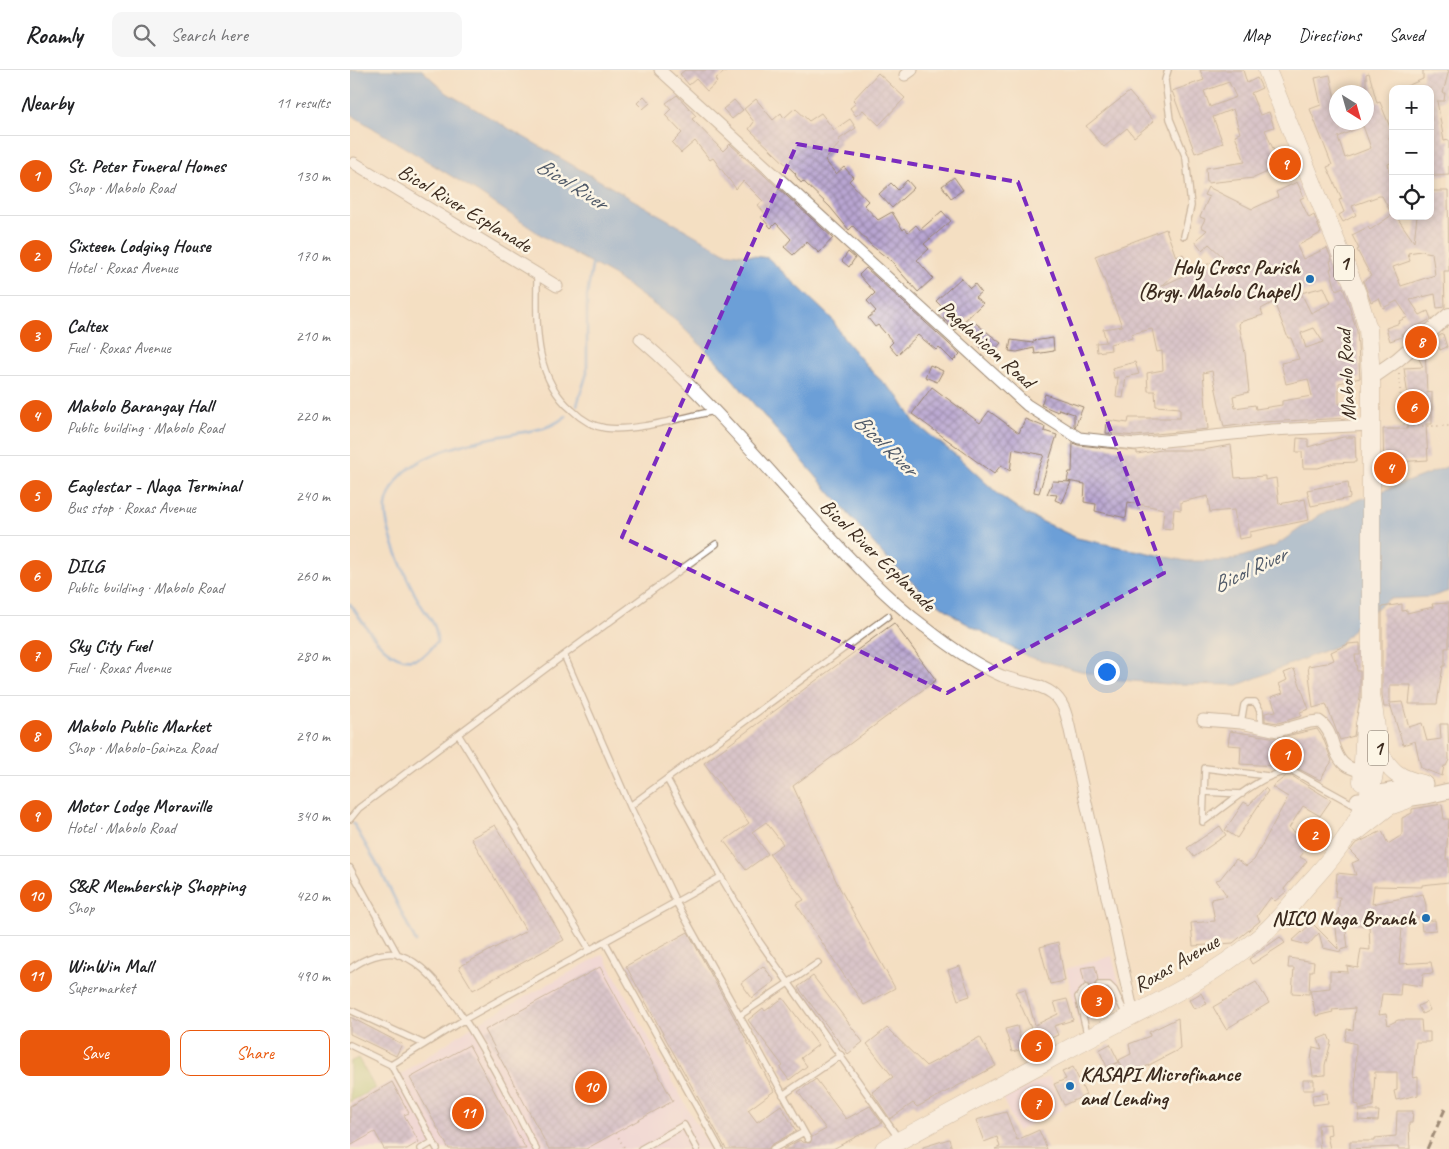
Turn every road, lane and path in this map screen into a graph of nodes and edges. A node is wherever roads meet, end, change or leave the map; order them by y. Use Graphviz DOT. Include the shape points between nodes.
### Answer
graph roads {
  1 [pos="660,70"];
  2 [pos="1168,70"];
  3 [pos="1267,70"];
  4 [pos="354,163"];
  5 [pos="1184,236"];
  6 [pos="537,274"];
  7 [pos="557,286"];
  8 [pos="1449,315"];
  9 [pos="640,339"];
  10 [pos="1397,360"];
  11 [pos="1372,378"];
  12 [pos="714,411"];
  13 [pos="1372,425"];
  14 [pos="1449,426"];
  15 [pos="716,544"];
  16 [pos="888,616"];
  17 [pos="564,655"];
  18 [pos="1372,696"];
  19 [pos="1204,720"];
  20 [pos="1241,723"];
  21 [pos="1260,729"];
  22 [pos="458,734"];
  23 [pos="1378,750"];
  24 [pos="1363,772"];
  25 [pos="1268,776"];
  26 [pos="667,778"];
  27 [pos="1423,784"];
  28 [pos="1449,787"];
  29 [pos="1449,791"];
  30 [pos="1204,792"];
  31 [pos="1242,794"];
  32 [pos="1362,799"];
  33 [pos="1406,800"];
  34 [pos="630,806"];
  35 [pos="350,819"];
  36 [pos="1343,844"];
  37 [pos="350,868"];
  38 [pos="721,877"];
  39 [pos="1313,879"];
  40 [pos="676,902"];
  41 [pos="605,942"];
  42 [pos="590,950"];
  43 [pos="398,955"];
  44 [pos="818,963"];
  45 [pos="350,968"];
  46 [pos="789,983"];
  47 [pos="1100,985"];
  48 [pos="1086,988"];
  49 [pos="350,1010"];
  50 [pos="739,1016"];
  51 [pos="1130,1016"];
  52 [pos="465,1019"];
  53 [pos="1088,1038"];
  54 [pos="424,1044"];
  55 [pos="350,1045"];
  56 [pos="841,1055"];
  57 [pos="391,1065"];
  58 [pos="783,1095"];
  59 [pos="804,1132"];
  60 [pos="616,1133"];
  61 [pos="808,1139"];
  62 [pos="433,1142"];
  63 [pos="895,1146"];
  64 [pos="421,1149"];
  65 [pos="437,1149"];
  66 [pos="536,1149"];
  67 [pos="624,1149"];
  68 [pos="641,1149"];
  69 [pos="697,1149"];
  70 [pos="720,1149"];
  71 [pos="773,1149"];
  1 -- 13 [label="street, Pagdahicon Road" via="1027,405 1079,438 1135,444 1272,430"];
  2 -- 5 [label="lane" via="1164,80 1170,119 1186,158 1191,206"];
  3 -- 11 [label="highway, Mabolo Road / 1" via="1364,311"];
  4 -- 6 [label="street, Bicol River Esplanade"];
  6 -- 7 [label="street, Bicol River Esplanade"];
  6 -- 12 [label="lane" via="537,329 542,363 561,401 581,419 605,428 626,428"];
  8 -- 10 [label="street"];
  9 -- 12 [label="street, Bicol River Esplanade"];
  10 -- 11 [label="street"];
  10 -- 14 [label="path" via="1402,418 1406,426"];
  11 -- 13 [label="highway, Mabolo Road / 1"];
  12 -- 51 [label="street, Bicol River Esplanade" via="898,606 984,667 1051,692 1059,699 1065,708"];
  13 -- 18 [label="highway, Mabolo Road / 1"];
  15 -- 17 [label="lane"];
  16 -- 26 [label="lane"];
  17 -- 22 [label="lane"];
  17 -- 34 [label="lane"];
  18 -- 23 [label="highway, Mabolo Road / 1" via="1378,723"];
  18 -- 24 [label="highway, Mabolo Road / 1" via="1365,724"];
  19 -- 20 [label="street"];
  20 -- 21 [label="street"];
  20 -- 21 [label="lane" via="1244,705 1255,702 1260,710"];
  21 -- 24 [label="street" via="1278,731 1319,722 1328,729 1342,762"];
  22 -- 35 [label="lane" via="359,808"];
  22 -- 42 [label="lane"];
  23 -- 27 [label="highway" via="1398,777"];
  23 -- 32 [label="highway, Mabolo Road / 1"];
  24 -- 32 [label="highway, Mabolo Road / 1"];
  25 -- 30 [label="lane" via="1204,768"];
  25 -- 31 [label="lane"];
  25 -- 32 [label="lane" via="1285,770 1293,771"];
  26 -- 34 [label="lane"];
  26 -- 38 [label="lane"];
  27 -- 28 [label="main road"];
  27 -- 32 [label="main road"];
  29 -- 33 [label="main road"];
  30 -- 31 [label="lane"];
  30 -- 31 [label="lane" via="1203,822"];
  32 -- 33 [label="main road"];
  32 -- 36 [label="highway, Roxas Avenue / 1" via="1361,818"];
  32 -- 39 [label="highway, Roxas Avenue / 1" via="1325,851"];
  33 -- 36 [label="highway" via="1378,814"];
  34 -- 40 [label="lane"];
  36 -- 39 [label="highway, Roxas Avenue / 1"];
  37 -- 43 [label="lane"];
  38 -- 40 [label="lane"];
  38 -- 46 [label="lane" via="759,941"];
  39 -- 51 [label="highway, Roxas Avenue / 1" via="1292,906 1249,946"];
  40 -- 41 [label="lane"];
  40 -- 50 [label="lane"];
  41 -- 42 [label="lane"];
  41 -- 70 [label="lane"];
  42 -- 52 [label="lane"];
  43 -- 45 [label="lane" via="367,958"];
  43 -- 52 [label="lane" via="427,970"];
  44 -- 46 [label="lane"];
  46 -- 50 [label="lane"];
  46 -- 56 [label="lane"];
  47 -- 51 [label="lane" via="1108,985 1114,990"];
  48 -- 53 [label="lane" via="1078,997"];
  49 -- 54 [label="lane"];
  50 -- 58 [label="lane"];
  51 -- 53 [label="highway, Roxas Avenue / 1"];
  52 -- 54 [label="lane"];
  52 -- 66 [label="lane"];
  53 -- 63 [label="highway, Roxas Avenue / 1"];
  54 -- 57 [label="lane"];
  55 -- 57 [label="lane"];
  56 -- 58 [label="lane"];
  56 -- 63 [label="lane"];
  57 -- 62 [label="lane"];
  58 -- 59 [label="lane"];
  59 -- 61 [label="lane"];
  59 -- 71 [label="lane"];
  60 -- 67 [label="path"];
  62 -- 64 [label="lane"];
  62 -- 65 [label="lane"];
  68 -- 69 [label="lane" via="684,1125"];
}
